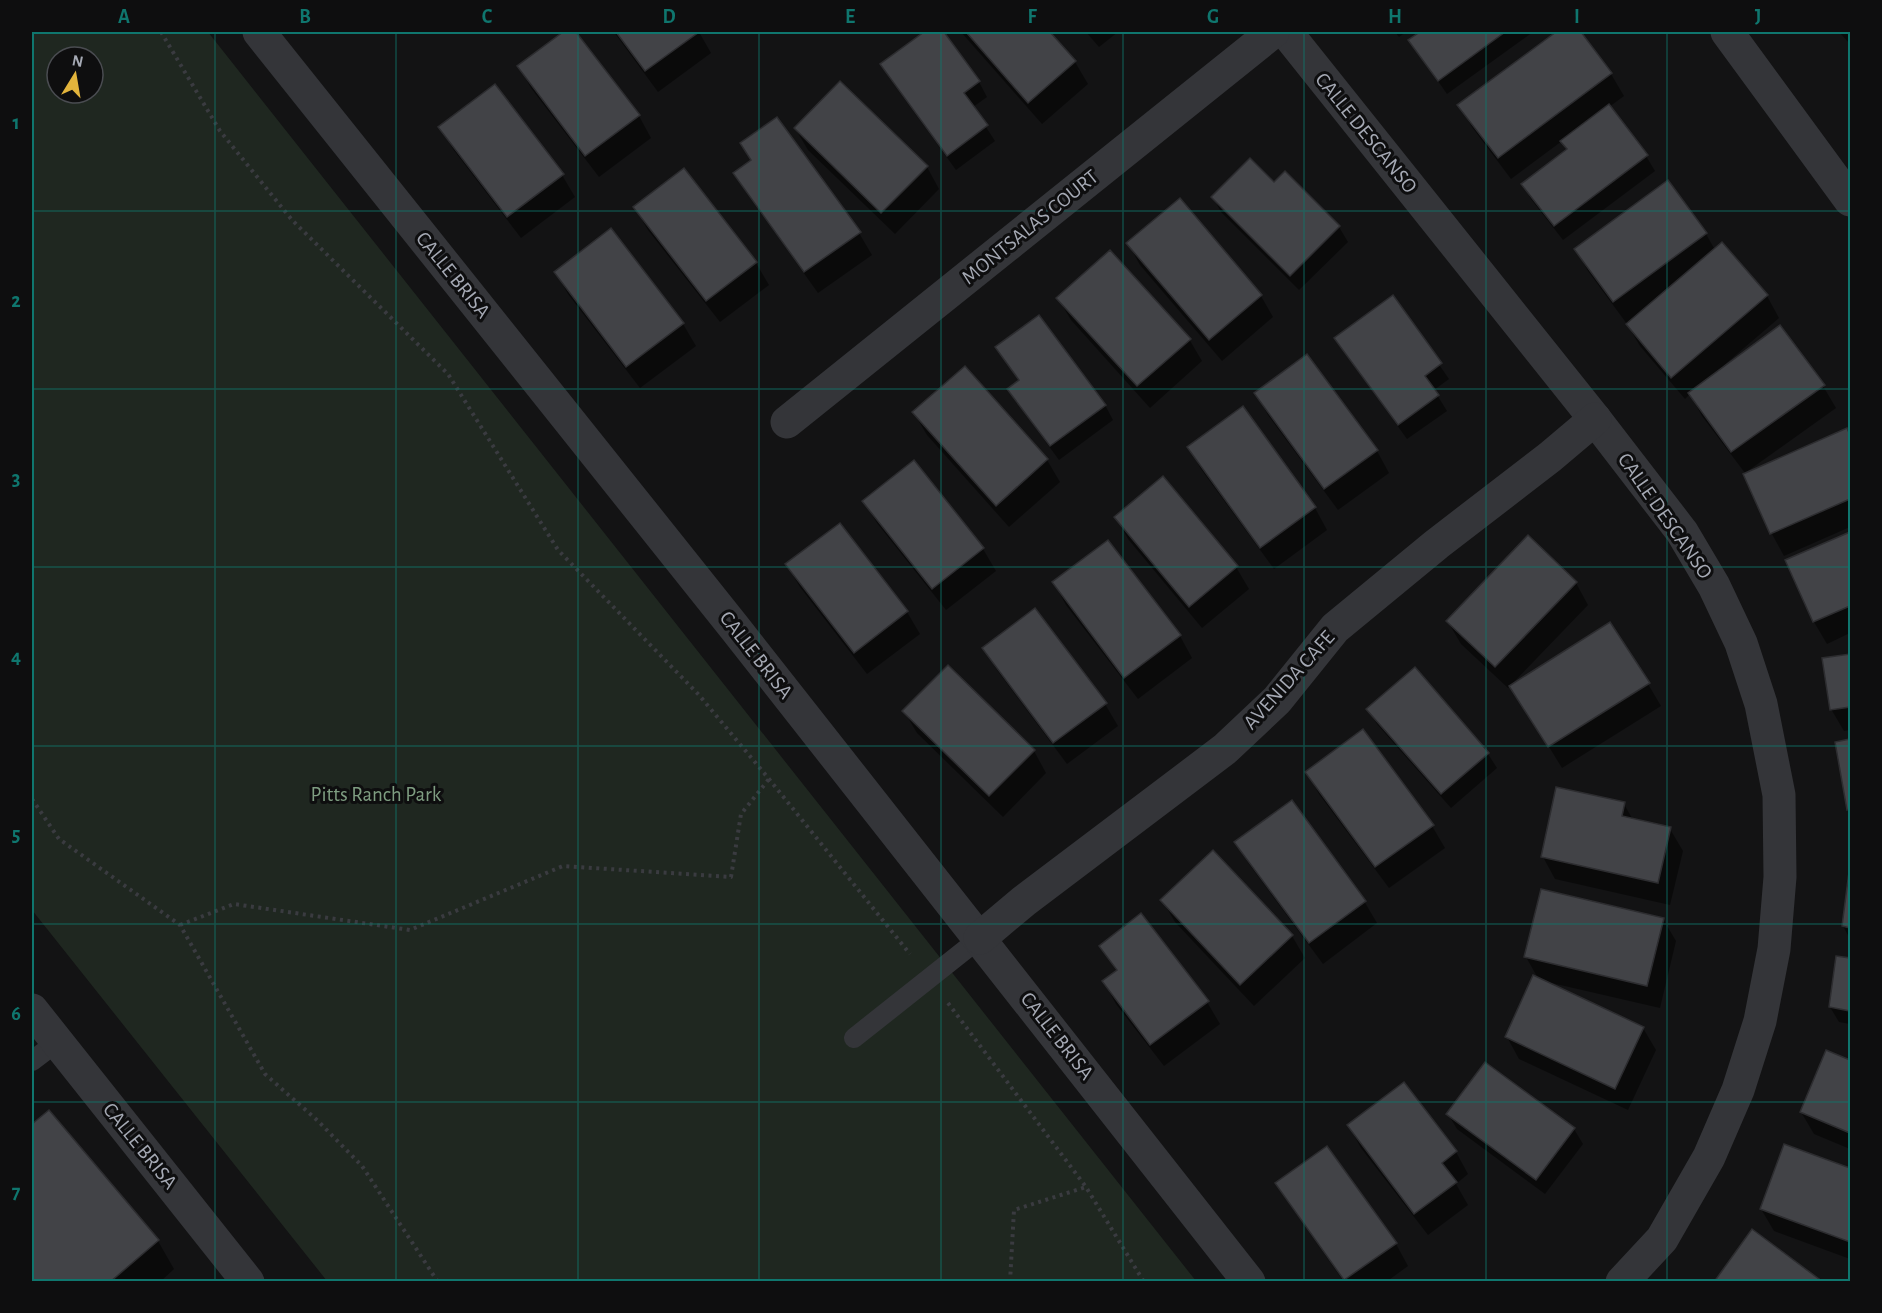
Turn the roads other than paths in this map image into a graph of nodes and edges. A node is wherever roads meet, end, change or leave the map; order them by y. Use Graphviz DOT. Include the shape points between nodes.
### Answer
graph roads {
  1 [pos="259,32"];
  2 [pos="1273,32"];
  3 [pos="1286,32"];
  4 [pos="1727,32"];
  5 [pos="1851,200"];
  6 [pos="1595,419"];
  7 [pos="787,422"];
  8 [pos="980,938"];
  9 [pos="32,1010"];
  10 [pos="854,1038"];
  11 [pos="57,1042"];
  12 [pos="32,1061"];
  13 [pos="236,1277"];
  14 [pos="1249,1281"];
  15 [pos="1622,1281"];
  1 -- 8 [label="street, CALLE BRISA"];
  2 -- 7 [label="street, MONTSALAS COURT"];
  3 -- 6 [label="street, CALLE DESCANSO"];
  4 -- 5 [label="street"];
  6 -- 8 [label="street, AVENIDA CAFE" via="1335,628 1277,700 1225,749"];
  6 -- 15 [label="street, CALLE DESCANSO" via="1682,532 1714,586 1741,644 1761,704 1779,795 1780,877 1774,949 1760,1021 1738,1090 1709,1157 1662,1239"];
  8 -- 10 [label="lane"];
  8 -- 14 [label="street, CALLE BRISA"];
  9 -- 11 [label="street, CALLE BRISA"];
  11 -- 12 [label="lane"];
  11 -- 13 [label="street, CALLE BRISA"];
}
